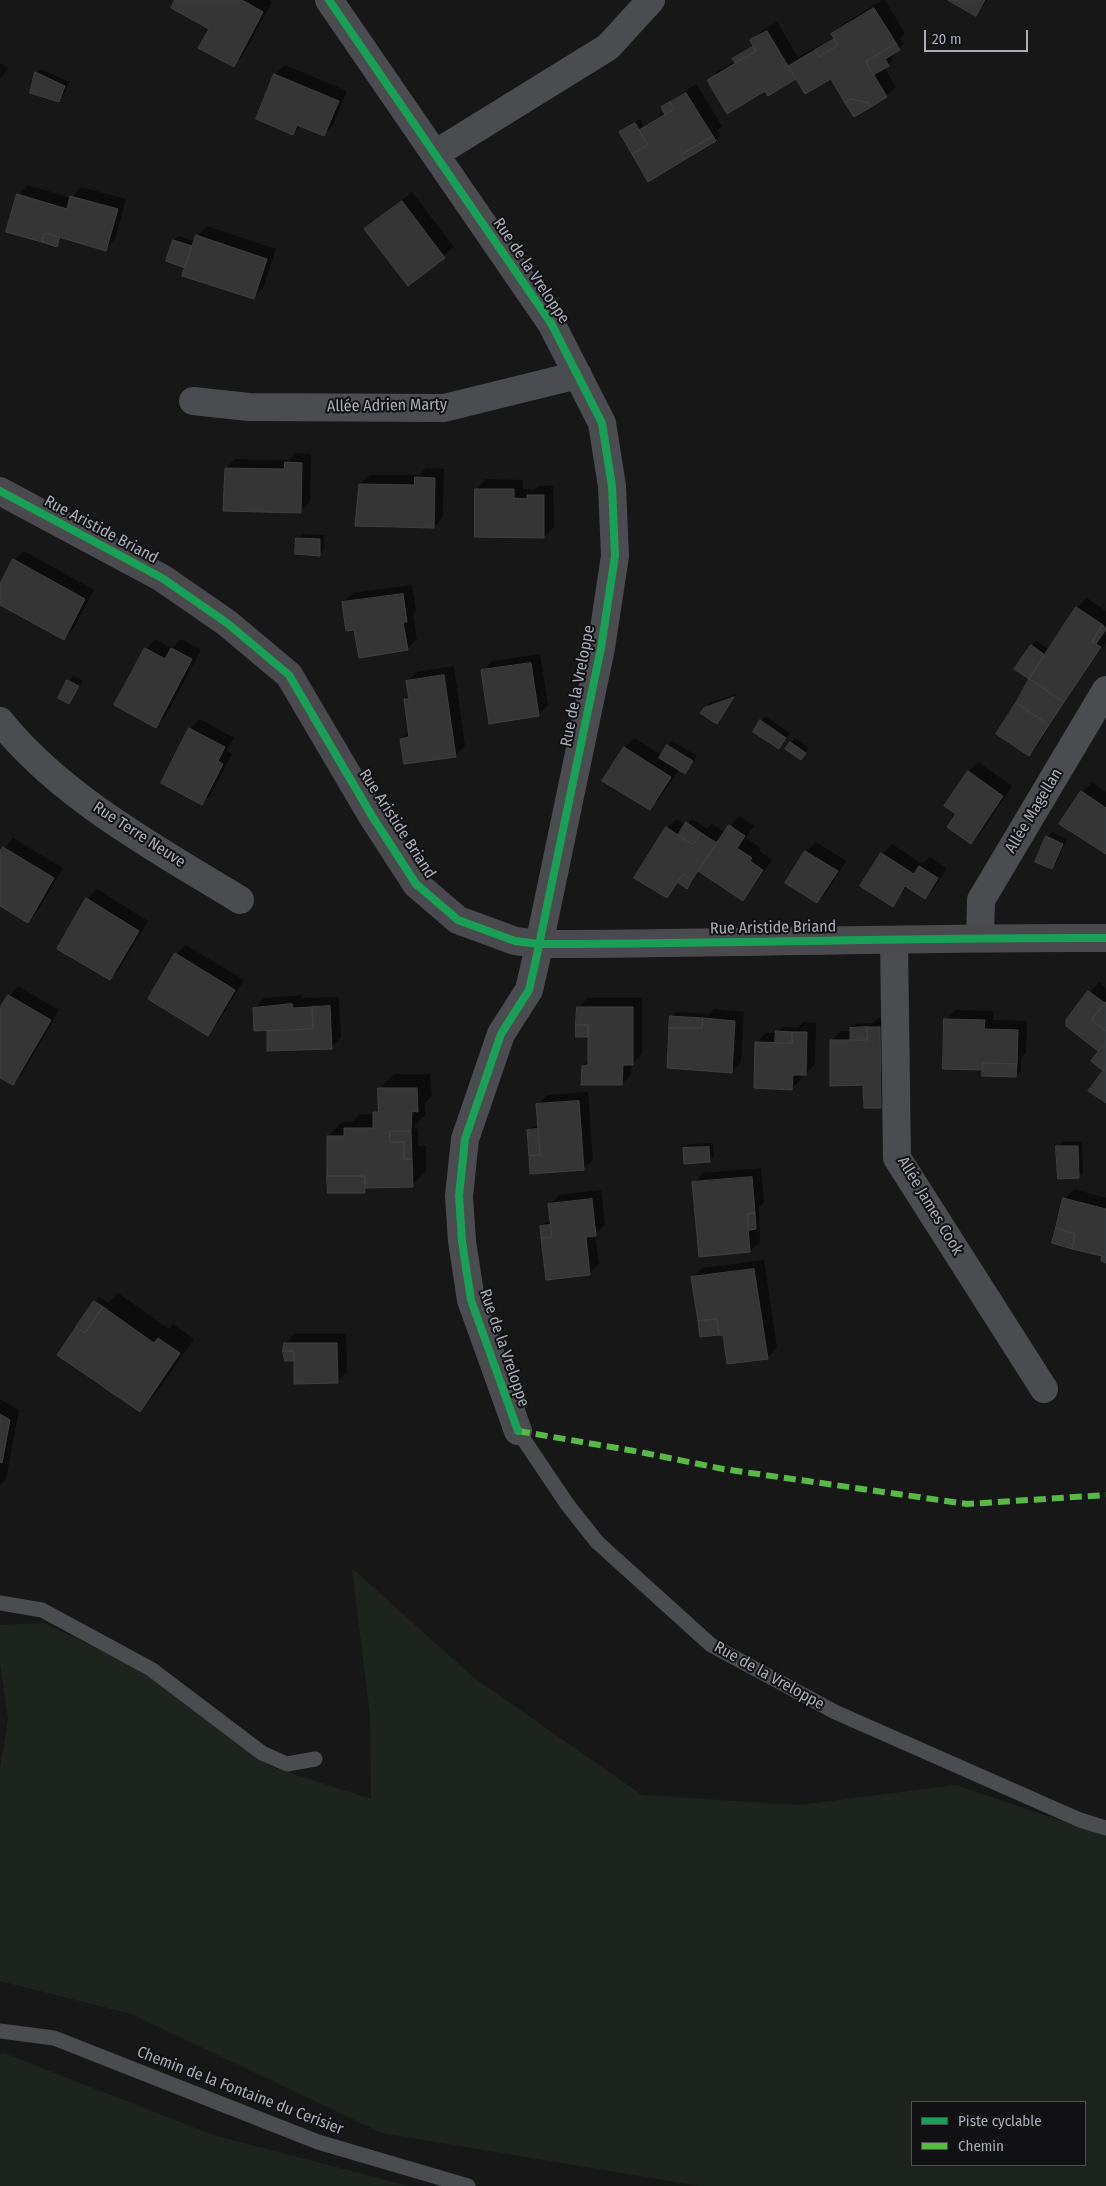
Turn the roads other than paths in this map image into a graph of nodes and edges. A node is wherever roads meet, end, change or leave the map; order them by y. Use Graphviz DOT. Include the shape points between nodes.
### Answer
graph roads {
  1 [pos="329,0"];
  2 [pos="651,0"];
  3 [pos="435,154"];
  4 [pos="578,375"];
  5 [pos="193,400"];
  6 [pos="0,491"];
  7 [pos="1106,690"];
  8 [pos="0,721"];
  9 [pos="240,900"];
  10 [pos="980,937"];
  11 [pos="1106,938"];
  12 [pos="894,940"];
  13 [pos="539,944"];
  14 [pos="1044,1389"];
  15 [pos="518,1431"];
  16 [pos="0,1603"];
  17 [pos="315,1759"];
  18 [pos="1106,1828"];
  19 [pos="0,2031"];
  20 [pos="468,2186"];
  1 -- 3 [label="street, Rue de la Vreloppe"];
  2 -- 3 [label="street" via="608,47"];
  3 -- 4 [label="street, Rue de la Vreloppe" via="551,323"];
  4 -- 5 [label="street, Allée Adrien Marty" via="444,408 249,407"];
  4 -- 13 [label="street, Rue de la Vreloppe" via="602,423 612,486 615,556 601,648"];
  6 -- 13 [label="street, Rue Aristide Briand" via="162,578 241,634 289,675 416,884 458,920 515,941"];
  7 -- 10 [label="street, Allée Magellan" via="981,900"];
  8 -- 9 [label="street, Rue Terre Neuve" via="21,747 108,818"];
  10 -- 11 [label="street, Rue Aristide Briand"];
  10 -- 12 [label="street, Rue Aristide Briand"];
  12 -- 13 [label="street, Rue Aristide Briand"];
  12 -- 14 [label="street, Allée James Cook" via="897,1158"];
  13 -- 15 [label="street, Rue de la Vreloppe" via="529,990 501,1034 465,1139 460,1196 462,1241 471,1300"];
  15 -- 18 [label="lane, Rue de la Vreloppe" via="566,1504 597,1542 711,1645 835,1712 1080,1820"];
  16 -- 17 [label="lane" via="42,1610 151,1669 262,1752 286,1764"];
  19 -- 20 [label="lane, Chemin de la Fontaine du Cerisier" via="54,2038 318,2142"];
}
